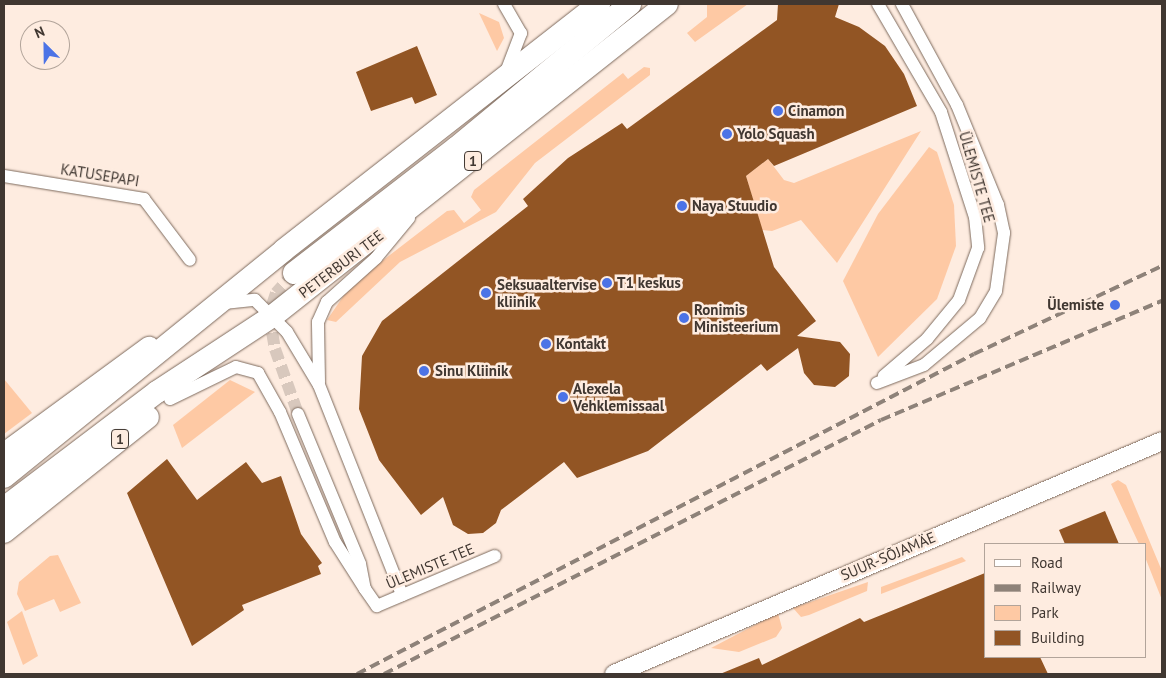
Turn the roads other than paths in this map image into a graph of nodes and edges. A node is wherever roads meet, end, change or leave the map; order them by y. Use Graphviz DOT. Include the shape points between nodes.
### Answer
graph roads {
  1 [pos="504,4"];
  2 [pos="599,4"];
  3 [pos="630,4"];
  4 [pos="668,4"];
  5 [pos="878,4"];
  6 [pos="902,4"];
  7 [pos="502,79"];
  8 [pos="4,176"];
  9 [pos="423,201"];
  10 [pos="190,260"];
  11 [pos="294,272"];
  12 [pos="216,305"];
  13 [pos="274,315"];
  14 [pos="233,343"];
  15 [pos="319,384"];
  16 [pos="170,399"];
  17 [pos="298,414"];
  18 [pos="1162,441"];
  19 [pos="4,453"];
  20 [pos="4,477"];
  21 [pos="4,508"];
  22 [pos="4,532"];
  23 [pos="496,556"];
  24 [pos="365,589"];
  25 [pos="402,595"];
  26 [pos="614,674"];
  1 -- 7 [label="street" via="521,34"];
  2 -- 7 [label="highway"];
  3 -- 11 [label="highway" via="456,148"];
  4 -- 9 [label="highway, PETERBURI TEE / 1"];
  5 -- 6 [label="street, ÜLEMISTE TEE" via="941,112 975,218 978,248 973,273 959,300 926,339 877,383 924,365 980,318 996,292 1004,233 998,205 957,106"];
  7 -- 12 [label="highway"];
  8 -- 10 [label="street, KATUSEPAPI" via="144,199"];
  9 -- 13 [label="highway, PETERBURI TEE / 1"];
  9 -- 15 [label="street" via="376,258 327,302 318,322"];
  12 -- 13 [label="street" via="255,300"];
  12 -- 19 [label="main road" via="158,340"];
  12 -- 20 [label="highway"];
  13 -- 14 [label="highway, PETERBURI TEE / 1"];
  13 -- 15 [label="street"];
  14 -- 16 [label="highway, 1"];
  14 -- 21 [label="highway, PETERBURI TEE" via="157,392"];
  15 -- 25 [label="street"];
  16 -- 22 [label="highway, 1"];
  16 -- 24 [label="street" via="236,367 258,373 280,412 335,542"];
  17 -- 24 [label="street" via="360,564"];
  18 -- 26 [label="main road, SUUR-SÕJAMÄE"];
  23 -- 25 [label="street, ÜLEMISTE TEE"];
  24 -- 25 [label="street, ÜLEMISTE TEE" via="377,606"];
}
